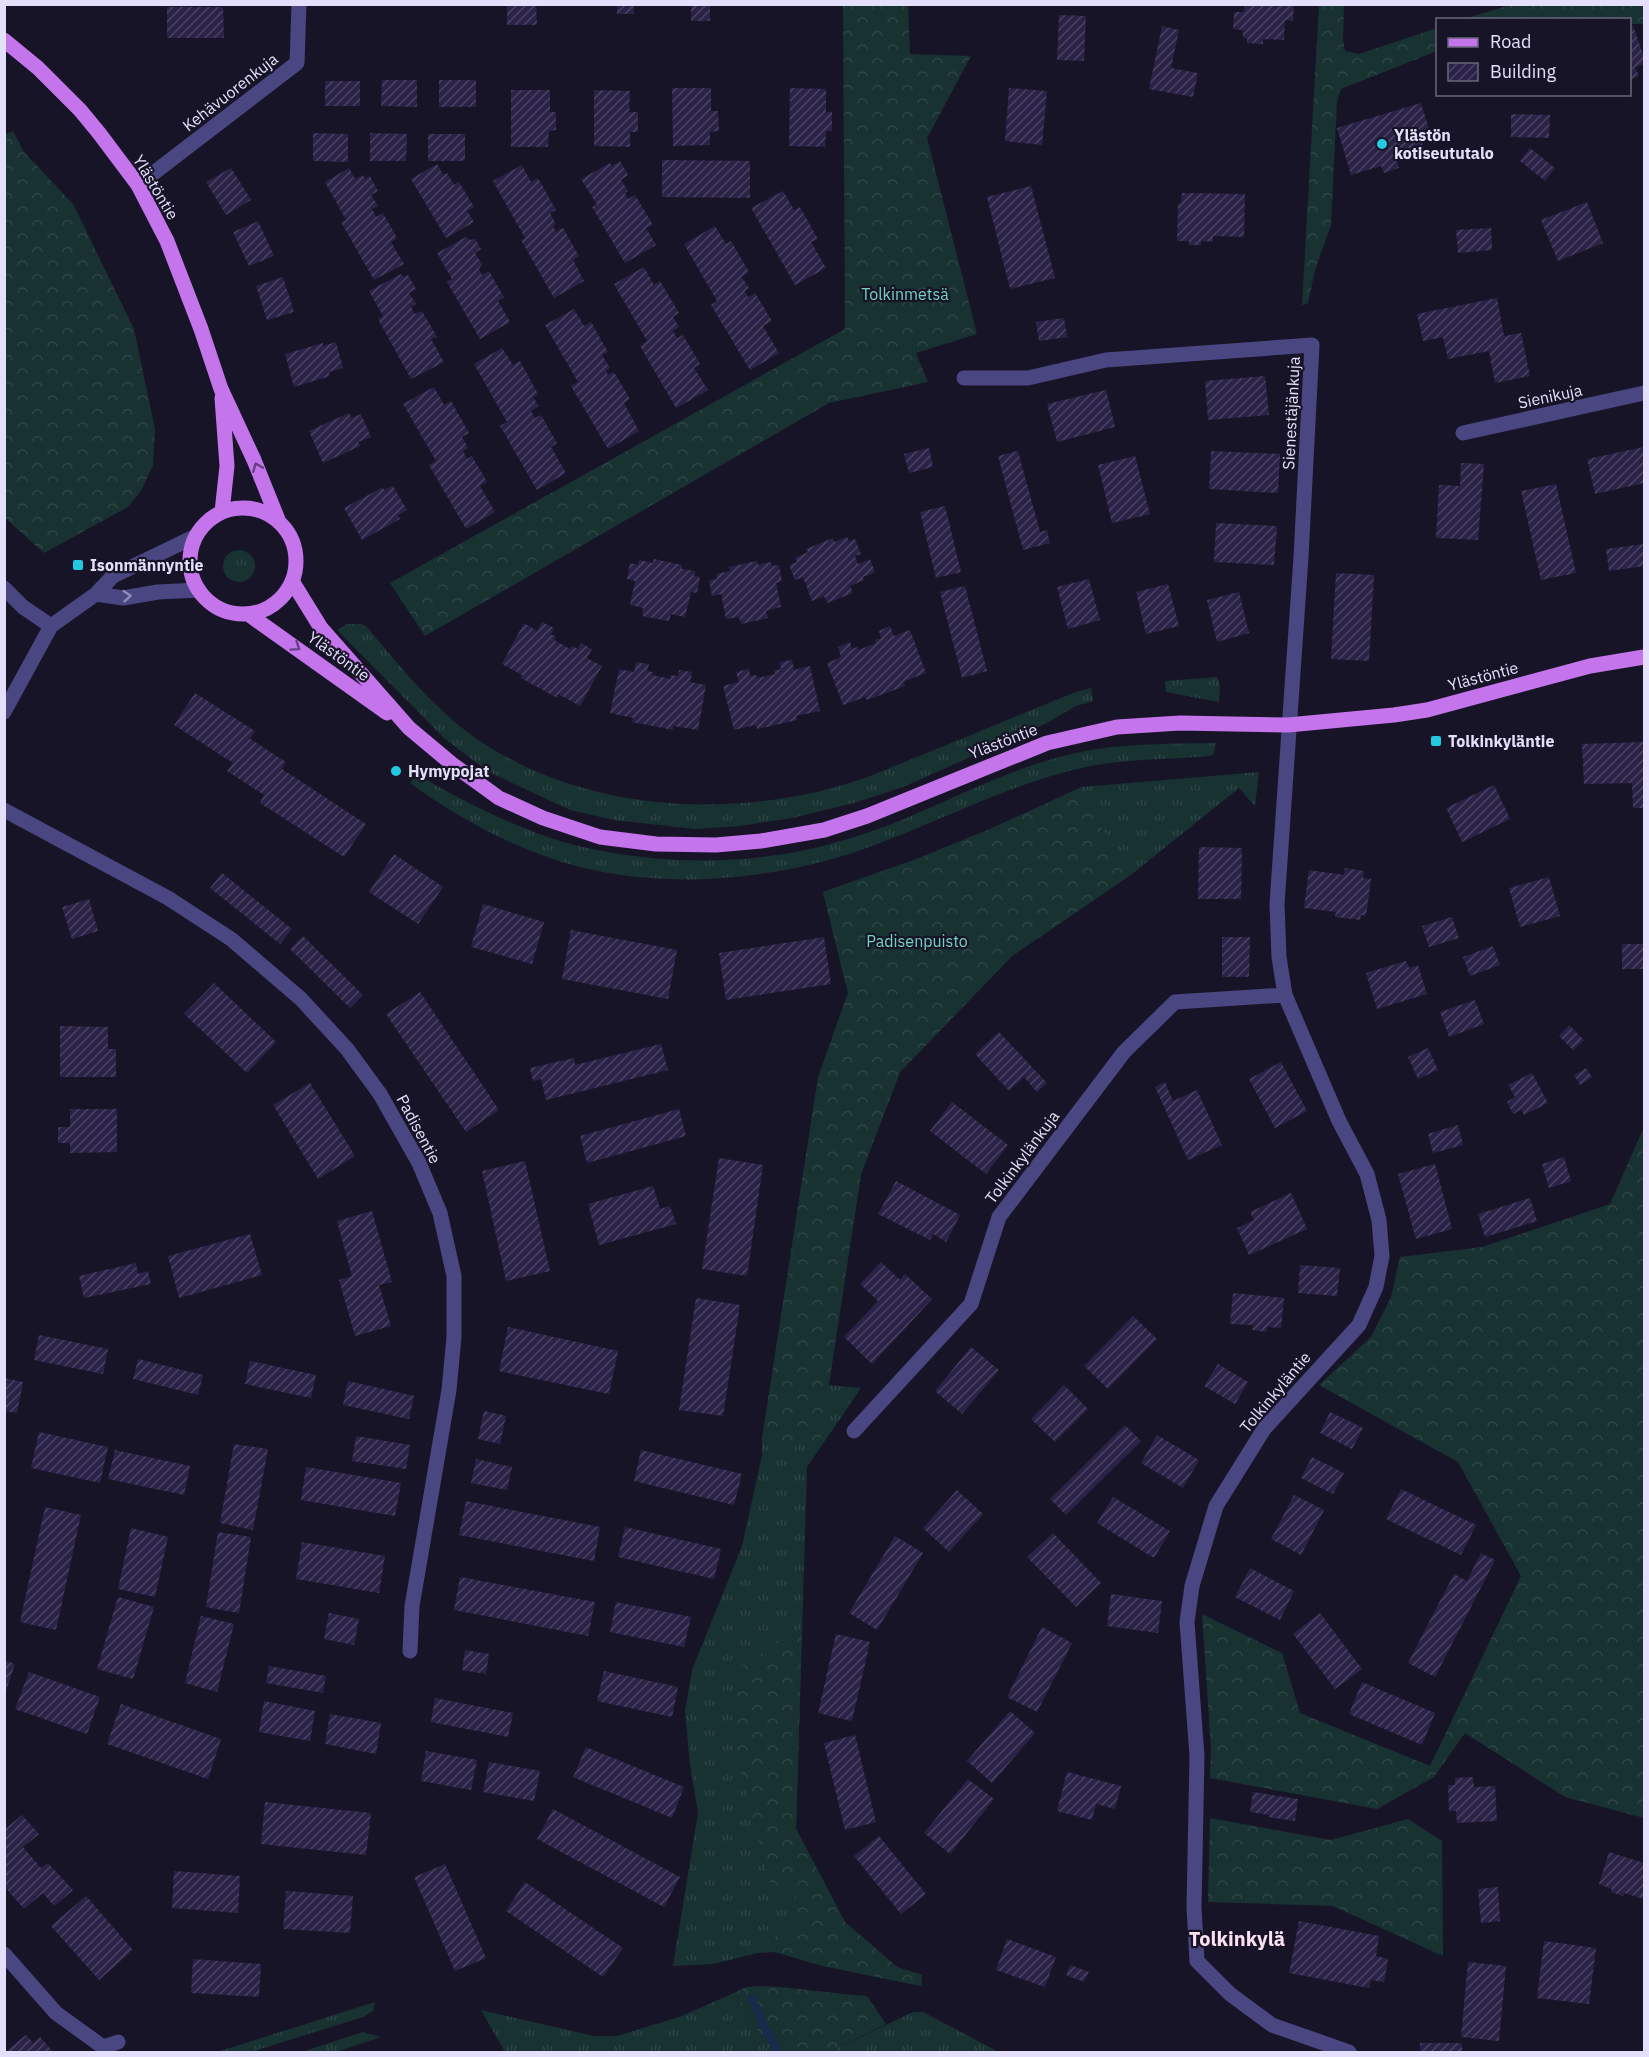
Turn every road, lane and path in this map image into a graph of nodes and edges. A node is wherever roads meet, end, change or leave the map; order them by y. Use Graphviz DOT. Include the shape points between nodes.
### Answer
graph roads {
  1 [pos="298,4"];
  2 [pos="4,40"];
  3 [pos="138,184"];
  4 [pos="964,378"];
  5 [pos="221,389"];
  6 [pos="1644,393"];
  7 [pos="1463,433"];
  8 [pos="222,512"];
  9 [pos="279,522"];
  10 [pos="196,536"];
  11 [pos="292,581"];
  12 [pos="4,588"];
  13 [pos="199,590"];
  14 [pos="96,594"];
  15 [pos="248,614"];
  16 [pos="51,627"];
  17 [pos="1644,657"];
  18 [pos="4,712"];
  19 [pos="1288,725"];
  20 [pos="409,728"];
  21 [pos="4,810"];
  22 [pos="1285,995"];
  23 [pos="854,1431"];
  24 [pos="410,1651"];
  25 [pos="4,1954"];
  26 [pos="118,2042"];
  27 [pos="1349,2052"];
  1 -- 3 [label="street, Kehävuorenkuja" via="297,63"];
  2 -- 3 [label="main road, Ylästöntie" via="80,110"];
  3 -- 5 [label="main road, Ylästöntie" via="167,241"];
  4 -- 19 [label="street, Sienestäjänkuja" via="1028,378 1106,360 1312,345"];
  5 -- 8 [label="main road, Ylästöntie" via="227,466"];
  9 -- 5 [label="main road, Ylästöntie, one-way"];
  6 -- 7 [label="street, Sienikuja"];
  8 -- 9 [label="main road" via="250,508"];
  8 -- 10 [label="main road"];
  9 -- 11 [label="main road" via="294,546"];
  10 -- 13 [label="main road" via="190,566"];
  10 -- 14 [label="street" via="113,576"];
  11 -- 15 [label="main road" via="276,602"];
  11 -- 20 [label="main road, Ylästöntie" via="321,628"];
  12 -- 16 [label="street" via="22,607"];
  14 -- 13 [label="street, one-way" via="123,598"];
  13 -- 15 [label="main road" via="218,608"];
  14 -- 16 [label="street"];
  15 -- 20 [label="main road, Ylästöntie, one-way"];
  16 -- 18 [label="street"];
  17 -- 19 [label="main road, Ylästöntie" via="1590,666 1427,710"];
  19 -- 20 [label="main road, Ylästöntie" via="1180,723 1117,727 1047,743 824,830 716,845 656,844 600,837 543,818 499,798"];
  19 -- 22 [label="street, Tolkinkyläntie" via="1276,904"];
  21 -- 24 [label="street, Padisentie" via="168,898 240,947 301,999 346,1049 380,1094 419,1163 440,1213 454,1276 454,1336 414,1594"];
  22 -- 23 [label="street, Tolkinkylänkuja" via="1175,1002 1124,1052 999,1217 971,1304"];
  22 -- 27 [label="street, Tolkinkyläntie" via="1339,1121 1367,1174 1379,1220 1382,1256 1376,1287 1359,1324 1264,1430 1216,1506 1192,1586 1186,1622 1197,1756 1194,1936 1197,1961 1230,1994 1272,2025"];
  25 -- 26 [label="street" via="56,2013 103,2047"];
}
